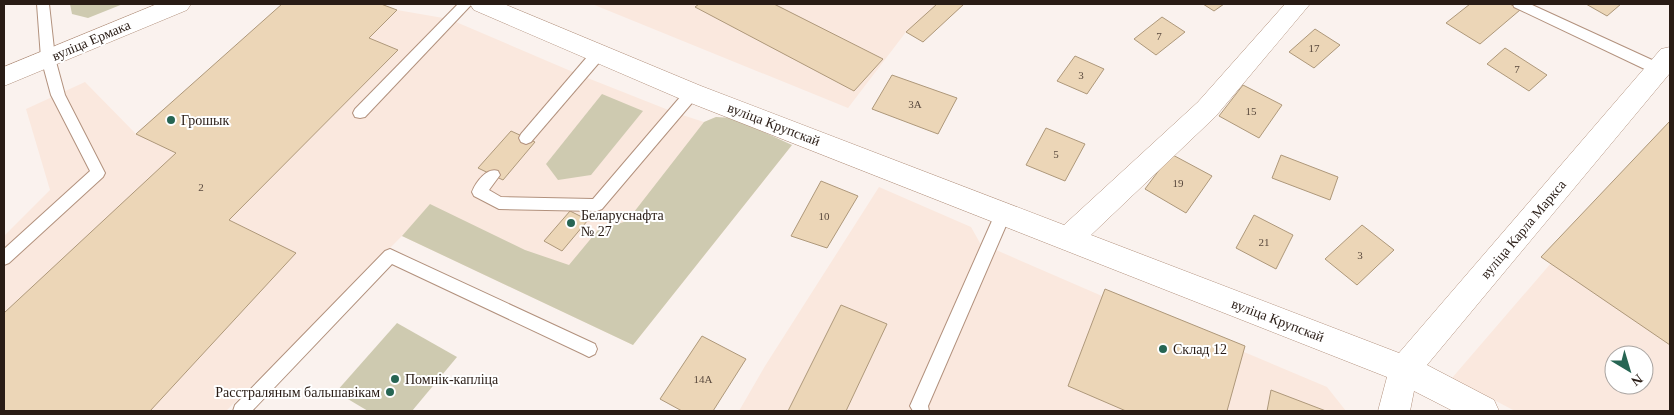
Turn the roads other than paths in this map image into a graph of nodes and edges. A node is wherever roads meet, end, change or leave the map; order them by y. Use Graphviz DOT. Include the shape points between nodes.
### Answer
graph roads {
  1 [pos="42,4"];
  2 [pos="179,4"];
  3 [pos="466,4"];
  4 [pos="482,4"];
  5 [pos="1298,4"];
  6 [pos="1519,4"];
  7 [pos="598,54"];
  8 [pos="48,58"];
  9 [pos="1664,62"];
  10 [pos="4,77"];
  11 [pos="692,93"];
  12 [pos="360,113"];
  13 [pos="526,138"];
  14 [pos="493,175"];
  15 [pos="1003,214"];
  16 [pos="1068,239"];
  17 [pos="4,258"];
  18 [pos="589,350"];
  19 [pos="1404,369"];
  20 [pos="241,411"];
  21 [pos="921,411"];
  22 [pos="1394,411"];
  23 [pos="1483,411"];
  1 -- 8 [label="lane"];
  2 -- 8 [label="street, вуліца Ермака"];
  3 -- 12 [label="lane"];
  4 -- 7 [label="street, вуліца Крупскай"];
  5 -- 16 [label="street" via="1207,109"];
  6 -- 9 [label="lane"];
  7 -- 11 [label="street, вуліца Крупскай"];
  7 -- 13 [label="lane"];
  8 -- 10 [label="street, вуліца Ермака"];
  8 -- 17 [label="lane" via="58,95 98,173"];
  9 -- 19 [label="street, вуліца Карла Маркса"];
  11 -- 14 [label="lane" via="597,205 499,203 479,192"];
  11 -- 15 [label="street, вуліца Крупскай"];
  15 -- 16 [label="street, вуліца Крупскай"];
  15 -- 21 [label="lane" via="919,406"];
  16 -- 19 [label="street, вуліца Крупскай"];
  18 -- 20 [label="lane" via="390,256"];
  19 -- 22 [label="street, вуліца Карла Маркса"];
  19 -- 23 [label="street, вуліца Крупскай"];
}
